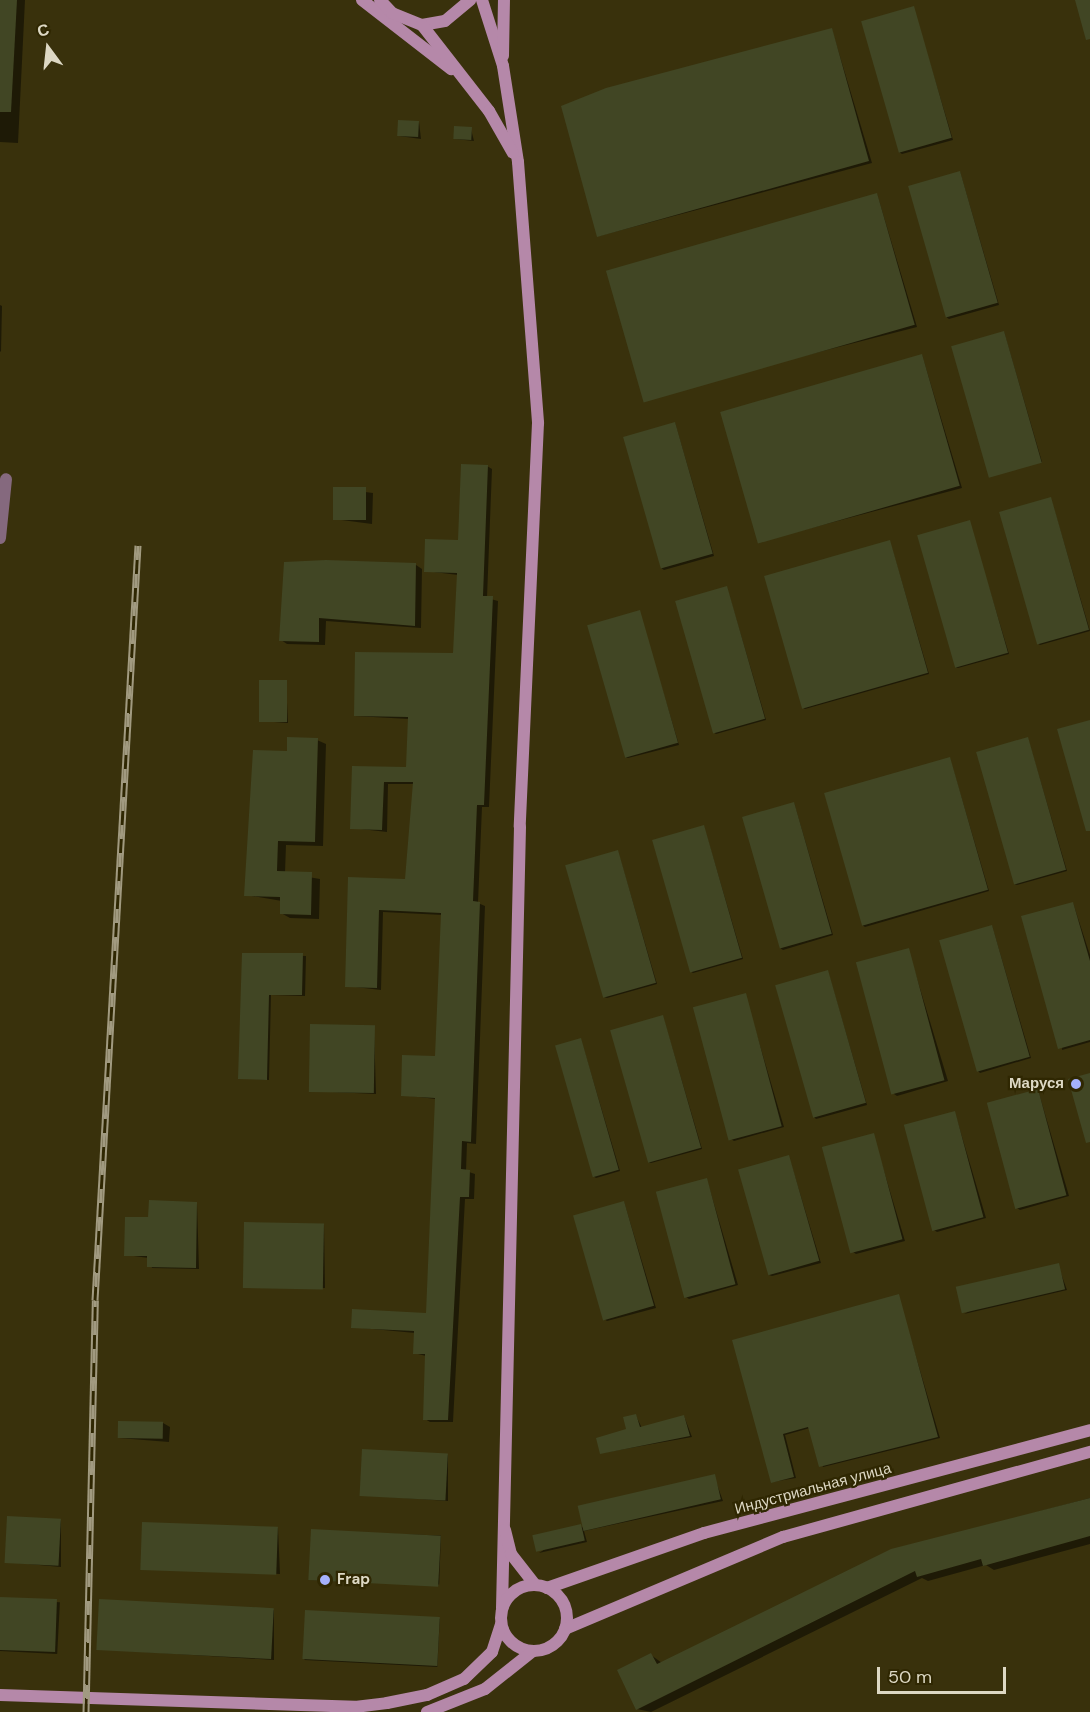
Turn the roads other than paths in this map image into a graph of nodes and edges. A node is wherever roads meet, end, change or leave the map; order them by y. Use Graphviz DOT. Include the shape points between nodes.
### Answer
graph roads {
  1 [pos="362,0"];
  2 [pos="380,0"];
  3 [pos="470,0"];
  4 [pos="482,0"];
  5 [pos="504,0"];
  6 [pos="422,25"];
  7 [pos="503,66"];
  8 [pos="466,80"];
  9 [pos="518,162"];
  10 [pos="6,479"];
  11 [pos="0,538"];
  12 [pos="1090,1430"];
  13 [pos="1090,1452"];
  14 [pos="975,1461"];
  15 [pos="981,1481"];
  16 [pos="502,1512"];
  17 [pos="541,1586"];
  18 [pos="502,1608"];
  19 [pos="501,1624"];
  20 [pos="565,1629"];
  21 [pos="533,1651"];
  22 [pos="0,1695"];
  23 [pos="173,1707"];
  24 [pos="354,1709"];
  25 [pos="426,1712"];
  1 -- 8 [label="street"];
  2 -- 6 [label="street" via="406,21"];
  3 -- 6 [label="street" via="445,21"];
  4 -- 7 [label="street"];
  5 -- 7 [label="street"];
  6 -- 8 [label="street"];
  7 -- 9 [label="street"];
  8 -- 9 [label="street"];
  9 -- 16 [label="street" via="538,423 520,827"];
  10 -- 11 [label="street"];
  12 -- 14 [label="street, Индустриальная улица"];
  13 -- 15 [label="street"];
  14 -- 15 [label="street"];
  14 -- 17 [label="street, Индустриальная улица" via="704,1533"];
  15 -- 20 [label="street" via="783,1537"];
  16 -- 17 [label="street" via="511,1554"];
  16 -- 18 [label="street"];
  17 -- 18 [label="street" via="514,1591"];
  17 -- 20 [label="street" via="564,1605"];
  18 -- 19 [label="street"];
  19 -- 21 [label="street" via="518,1648"];
  19 -- 24 [label="street" via="492,1652 450,1687"];
  20 -- 21 [label="street" via="558,1641"];
  21 -- 25 [label="street" via="484,1689"];
  22 -- 23 [label="street"];
  23 -- 24 [label="street"];
}
